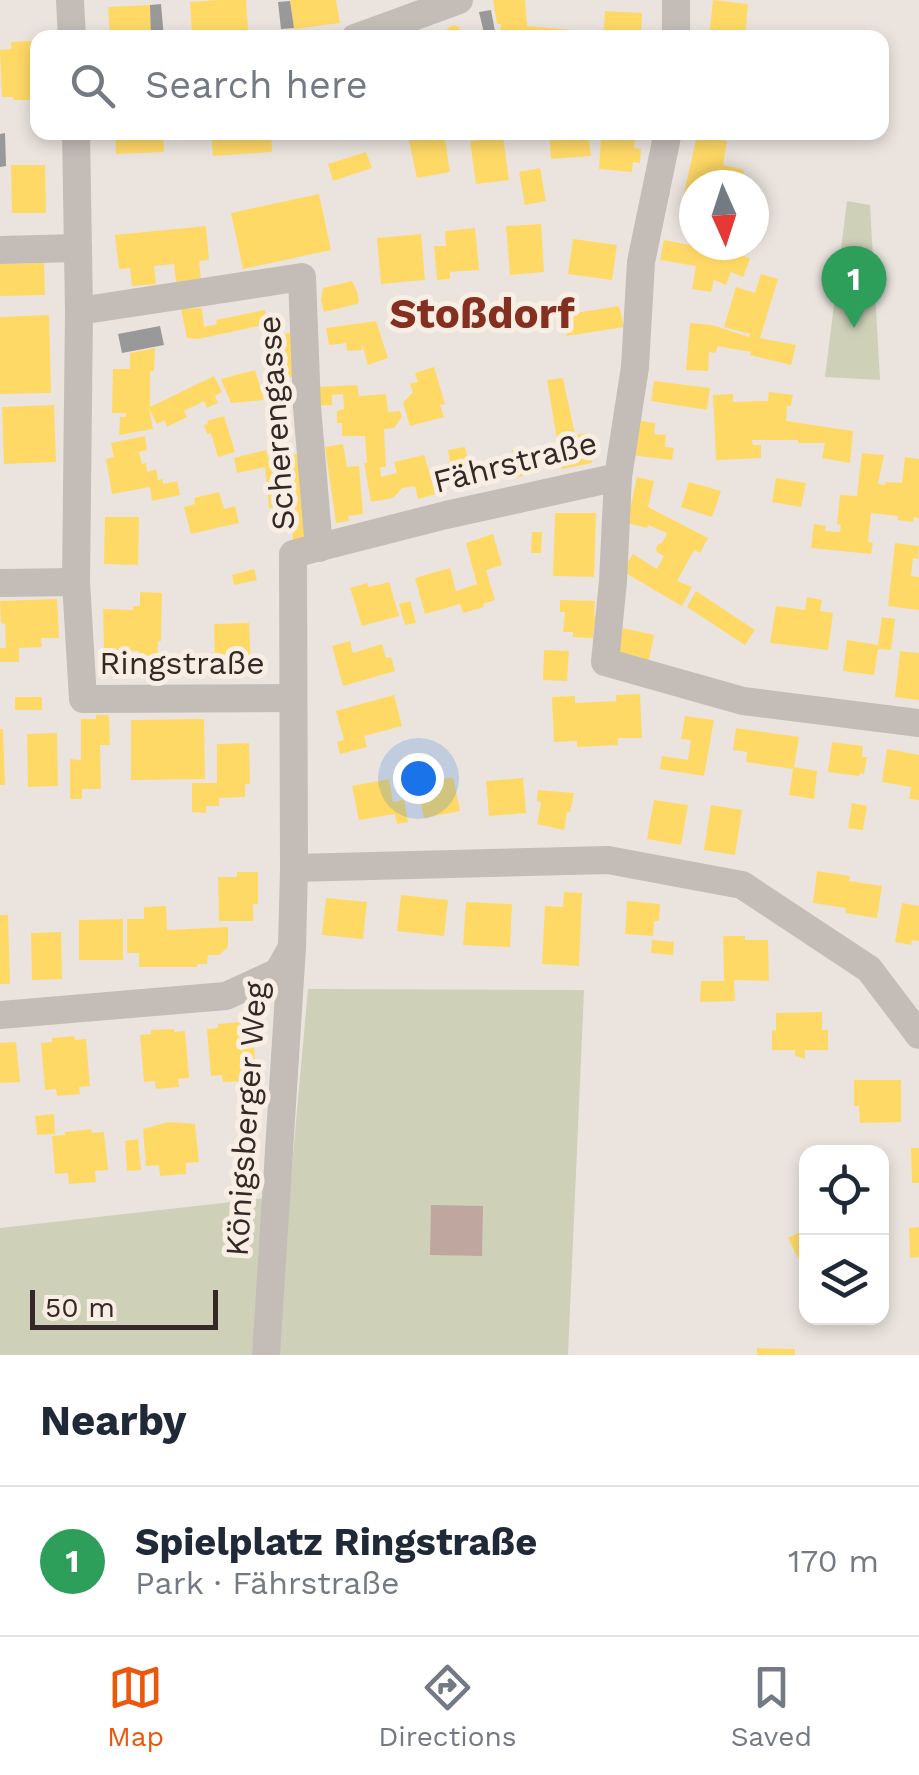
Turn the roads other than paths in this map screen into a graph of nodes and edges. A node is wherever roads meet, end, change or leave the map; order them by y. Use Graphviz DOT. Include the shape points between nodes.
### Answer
graph roads {
  1 [pos="70,0"];
  2 [pos="459,0"];
  3 [pos="676,0"];
  4 [pos="72,30"];
  5 [pos="376,30"];
  6 [pos="676,30"];
  7 [pos="76,140"];
  8 [pos="666,140"];
  9 [pos="78,248"];
  10 [pos="0,250"];
  11 [pos="80,311"];
  12 [pos="618,477"];
  13 [pos="319,548"];
  14 [pos="76,582"];
  15 [pos="0,583"];
  16 [pos="294,698"];
  17 [pos="919,724"];
  18 [pos="294,868"];
  19 [pos="292,948"];
  20 [pos="0,1014"];
  21 [pos="919,1035"];
  22 [pos="266,1355"];
  1 -- 4 [label="street"];
  2 -- 5 [label="street"];
  3 -- 6 [label="street"];
  7 -- 9 [label="street, Ringstraße"];
  8 -- 12 [label="street, Fährstraße" via="641,262 635,367"];
  9 -- 10 [label="street"];
  9 -- 11 [label="street, Ringstraße"];
  11 -- 13 [label="street, Scherengasse" via="302,278"];
  11 -- 14 [label="street, Ringstraße"];
  12 -- 13 [label="street, Fährstraße"];
  12 -- 17 [label="street" via="605,662 744,701"];
  13 -- 16 [label="street" via="293,554"];
  14 -- 15 [label="street"];
  14 -- 16 [label="street, Ringstraße" via="83,699"];
  16 -- 18 [label="street, Ringstraße"];
  18 -- 19 [label="street, Königsberger Weg"];
  18 -- 21 [label="street" via="608,860 742,884 869,969"];
  19 -- 20 [label="street, Königsberger Weg" via="278,972 226,996"];
  19 -- 22 [label="street, Königsberger Weg"];
}
